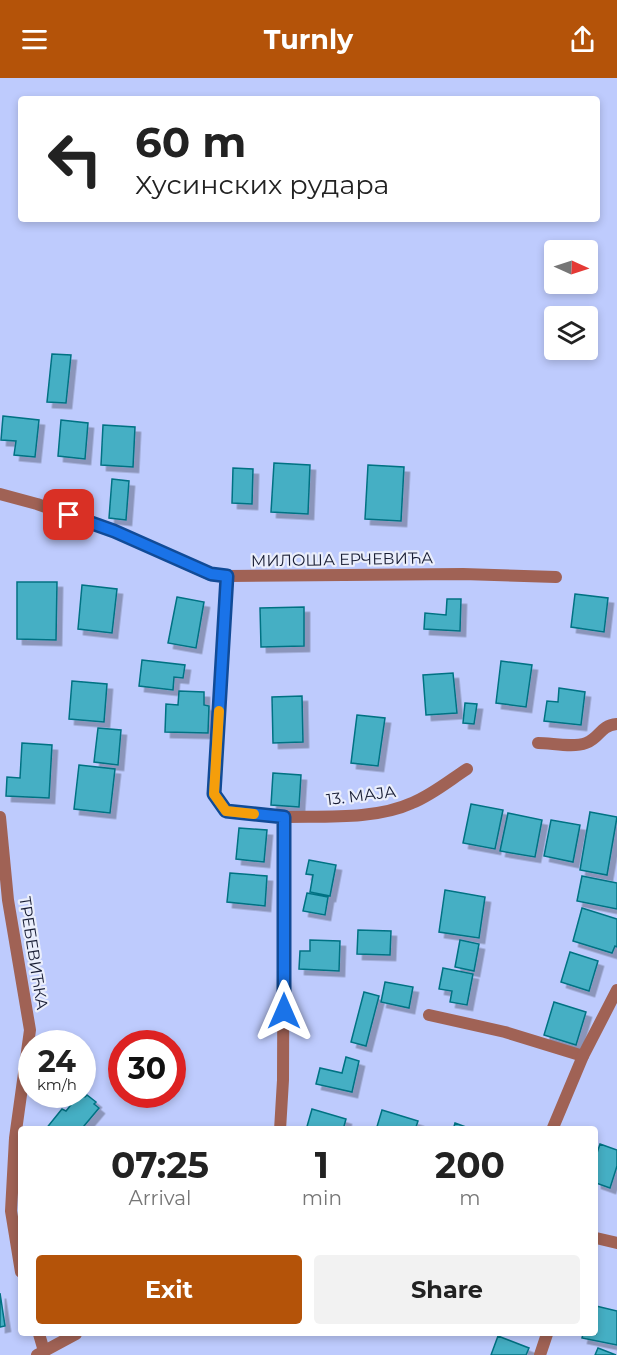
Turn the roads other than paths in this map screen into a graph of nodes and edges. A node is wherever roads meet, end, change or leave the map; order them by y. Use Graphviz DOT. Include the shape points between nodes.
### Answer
graph roads {
  1 [pos="0,494"];
  2 [pos="227,576"];
  3 [pos="556,577"];
  4 [pos="617,724"];
  5 [pos="538,743"];
  6 [pos="467,769"];
  7 [pos="0,817"];
  8 [pos="284,817"];
  9 [pos="617,990"];
  10 [pos="429,1015"];
  11 [pos="583,1056"];
  12 [pos="280,1126"];
  13 [pos="554,1126"];
  14 [pos="598,1238"];
  15 [pos="617,1243"];
  16 [pos="18,1254"];
  17 [pos="39,1336"];
  18 [pos="72,1336"];
  19 [pos="546,1336"];
  20 [pos="40,1353"];
  21 [pos="540,1355"];
  1 -- 2 [label="street, МИЛОША ЕРЧЕВИЋА" via="114,531 211,574"];
  2 -- 3 [label="street, МИЛОША ЕРЧЕВИЋА"];
  2 -- 8 [label="street, 13. МАЈА" via="214,794 226,811"];
  4 -- 5 [label="street" via="606,725 593,740 583,744"];
  6 -- 8 [label="street, 13. МАЈА" via="413,803 393,809 352,816"];
  7 -- 16 [label="street, ТРЕБЕВИЋКА" via="8,900 30,1030 15,1138 11,1211"];
  8 -- 12 [label="street"];
  9 -- 11 [label="street"];
  10 -- 11 [label="street" via="505,1032"];
  11 -- 13 [label="street"];
  14 -- 15 [label="street"];
  17 -- 20 [label="street"];
  18 -- 20 [label="street"];
  19 -- 21 [label="street"];
}
